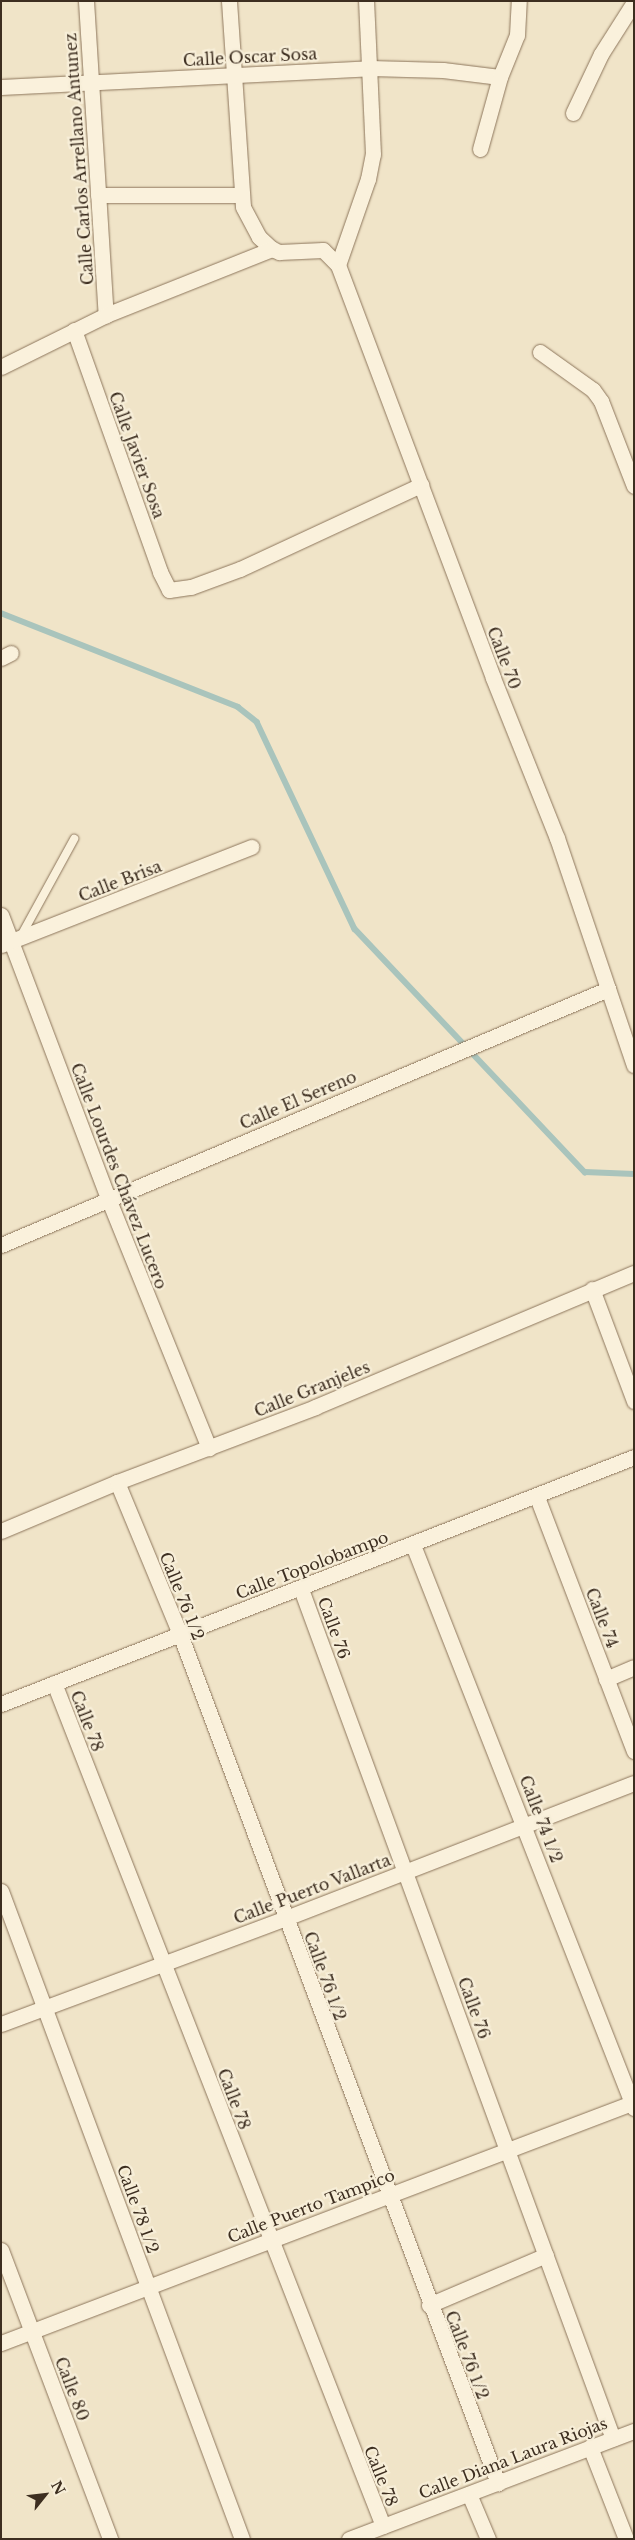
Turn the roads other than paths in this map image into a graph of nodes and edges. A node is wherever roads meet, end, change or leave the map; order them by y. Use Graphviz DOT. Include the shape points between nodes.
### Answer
graph roads {
  1 [pos="86,1"];
  2 [pos="229,1"];
  3 [pos="366,1"];
  4 [pos="519,1"];
  5 [pos="634,2"];
  6 [pos="370,68"];
  7 [pos="233,75"];
  8 [pos="500,77"];
  9 [pos="92,83"];
  10 [pos="1,87"];
  11 [pos="573,113"];
  12 [pos="480,149"];
  13 [pos="98,195"];
  14 [pos="240,195"];
  15 [pos="272,249"];
  16 [pos="338,265"];
  17 [pos="106,315"];
  18 [pos="74,330"];
  19 [pos="540,352"];
  20 [pos="1,367"];
  21 [pos="421,485"];
  22 [pos="634,486"];
  23 [pos="74,839"];
  24 [pos="251,847"];
  25 [pos="1,915"];
  26 [pos="11,942"];
  27 [pos="608,989"];
  28 [pos="634,1065"];
  29 [pos="108,1198"];
  30 [pos="1,1245"];
  31 [pos="634,1273"];
  32 [pos="592,1289"];
  33 [pos="634,1401"];
  34 [pos="208,1448"];
  35 [pos="634,1457"];
  36 [pos="117,1482"];
  37 [pos="537,1497"];
  38 [pos="1,1532"];
  39 [pos="414,1545"];
  40 [pos="301,1589"];
  41 [pos="180,1634"];
  42 [pos="634,1667"];
  43 [pos="606,1679"];
  44 [pos="54,1683"];
  45 [pos="1,1704"];
  46 [pos="634,1751"];
  47 [pos="634,1782"];
  48 [pos="524,1825"];
  49 [pos="405,1872"];
  50 [pos="1,1891"];
  51 [pos="286,1918"];
  52 [pos="162,1964"];
  53 [pos="46,2008"];
  54 [pos="1,2024"];
  55 [pos="633,2104"];
  56 [pos="508,2150"];
  57 [pos="388,2196"];
  58 [pos="270,2241"];
  59 [pos="1,2250"];
  60 [pos="546,2255"];
  61 [pos="148,2287"];
  62 [pos="429,2305"];
  63 [pos="31,2331"];
  64 [pos="1,2343"];
  65 [pos="634,2431"];
  66 [pos="613,2439"];
  67 [pos="590,2447"];
  68 [pos="498,2482"];
  69 [pos="469,2494"];
  70 [pos="382,2526"];
  71 [pos="110,2539"];
  72 [pos="242,2539"];
  73 [pos="350,2539"];
  74 [pos="488,2539"];
  75 [pos="626,2539"];
  1 -- 9 [label="street, Calle Carlos Arrellano Antunez"];
  2 -- 7 [label="street"];
  3 -- 6 [label="street"];
  4 -- 8 [label="street" via="517,35"];
  5 -- 11 [label="street" via="601,54"];
  6 -- 7 [label="street, Calle Oscar Sosa"];
  6 -- 8 [label="street, Calle Oscar Sosa" via="443,70"];
  6 -- 16 [label="street" via="373,154 368,179"];
  7 -- 9 [label="street, Calle Oscar Sosa"];
  7 -- 14 [label="street"];
  8 -- 12 [label="street"];
  9 -- 10 [label="street, Calle Oscar Sosa"];
  9 -- 13 [label="street, Calle Carlos Arrellano Antunez"];
  13 -- 14 [label="street"];
  13 -- 17 [label="street, Calle Carlos Arrellano Antunez"];
  14 -- 15 [label="street" via="249,222"];
  15 -- 16 [label="street" via="279,252 323,250"];
  15 -- 17 [label="street"];
  16 -- 21 [label="street, Calle 70"];
  17 -- 18 [label="street"];
  18 -- 20 [label="street"];
  18 -- 21 [label="street, Calle Javier Sosa" via="169,590 191,587 240,569"];
  19 -- 22 [label="street" via="593,390 601,401"];
  21 -- 27 [label="street, Calle 70" via="557,838"];
  23 -- 26 [label="lane"];
  24 -- 26 [label="street, Calle Brisa"];
  25 -- 26 [label="street, Calle Lourdes Chávez Lucero"];
  26 -- 29 [label="street, Calle Lourdes Chávez Lucero"];
  27 -- 28 [label="street, Calle 70"];
  27 -- 29 [label="street, Calle El Sereno"];
  29 -- 30 [label="street, Calle El Sereno"];
  29 -- 34 [label="street, Calle Lourdes Chávez Lucero"];
  31 -- 32 [label="street, Calle Granjeles"];
  32 -- 33 [label="street"];
  32 -- 34 [label="street, Calle Granjeles" via="324,1404"];
  34 -- 36 [label="street, Calle Granjeles"];
  35 -- 37 [label="street, Calle Topolobampo"];
  36 -- 38 [label="street, Calle Granjeles"];
  36 -- 41 [label="street, Calle 76 1/2"];
  37 -- 39 [label="street, Calle Topolobampo"];
  37 -- 43 [label="street, Calle 74"];
  39 -- 40 [label="street, Calle Topolobampo"];
  39 -- 48 [label="street, Calle 74 1/2"];
  40 -- 41 [label="street, Calle Topolobampo"];
  40 -- 49 [label="street, Calle 76"];
  41 -- 44 [label="street, Calle Topolobampo"];
  41 -- 51 [label="street, Calle 76 1/2"];
  42 -- 43 [label="street"];
  43 -- 46 [label="street, Calle 74"];
  44 -- 45 [label="street, Calle Topolobampo"];
  44 -- 52 [label="street, Calle 78"];
  47 -- 48 [label="street, Calle Puerto Vallarta"];
  48 -- 49 [label="street, Calle Puerto Vallarta"];
  48 -- 55 [label="street, Calle 74 1/2"];
  49 -- 51 [label="street, Calle Puerto Vallarta"];
  49 -- 56 [label="street, Calle 76"];
  50 -- 53 [label="street, Calle 78 1/2"];
  51 -- 52 [label="street, Calle Puerto Vallarta"];
  51 -- 57 [label="street, Calle 76 1/2"];
  52 -- 53 [label="street, Calle Puerto Vallarta"];
  52 -- 58 [label="street, Calle 78"];
  53 -- 54 [label="street, Calle Puerto Vallarta"];
  53 -- 61 [label="street, Calle 78 1/2"];
  55 -- 56 [label="street, Calle Puerto Tampico"];
  56 -- 57 [label="street, Calle Puerto Tampico"];
  56 -- 60 [label="street, Calle 76"];
  57 -- 58 [label="street, Calle Puerto Tampico"];
  57 -- 62 [label="street, Calle 76 1/2"];
  58 -- 61 [label="street, Calle Puerto Tampico"];
  58 -- 70 [label="street, Calle 78"];
  59 -- 63 [label="street, Calle 80"];
  60 -- 62 [label="street"];
  60 -- 66 [label="street, Calle 76"];
  61 -- 63 [label="street, Calle Puerto Tampico"];
  61 -- 72 [label="street, Calle 78 1/2"];
  62 -- 68 [label="street, Calle 76 1/2"];
  63 -- 64 [label="street, Calle Puerto Tampico"];
  63 -- 71 [label="street, Calle 80"];
  65 -- 66 [label="street, Calle Diana Laura Riojas"];
  66 -- 67 [label="street, Calle Diana Laura Riojas"];
  67 -- 68 [label="street, Calle Diana Laura Riojas"];
  67 -- 75 [label="street"];
  68 -- 69 [label="street, Calle Diana Laura Riojas"];
  69 -- 70 [label="street, Calle Diana Laura Riojas"];
  69 -- 74 [label="street"];
  70 -- 73 [label="street, Calle Diana Laura Riojas"];
}
